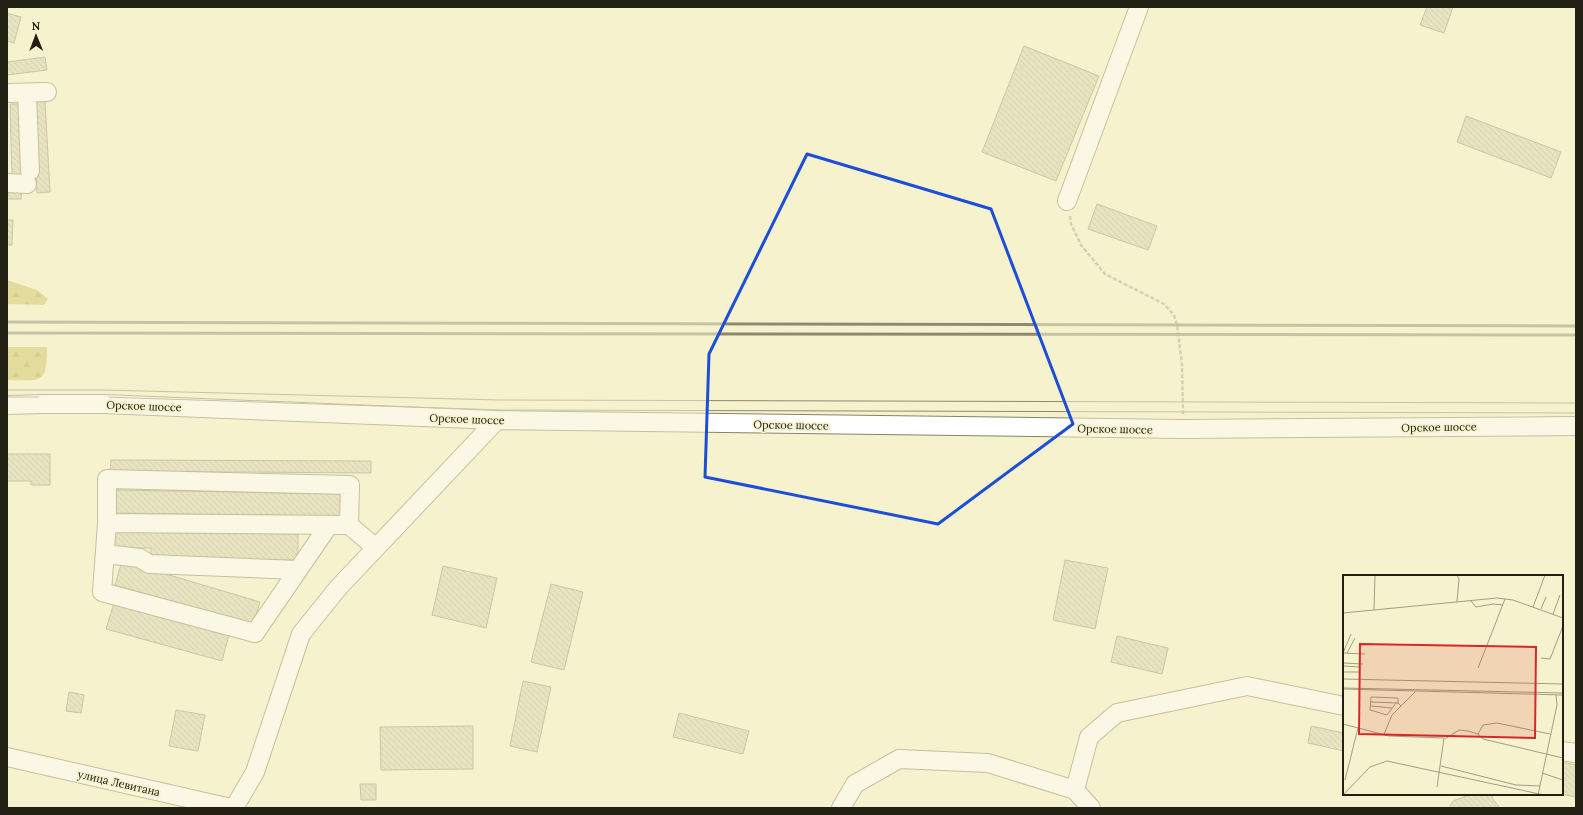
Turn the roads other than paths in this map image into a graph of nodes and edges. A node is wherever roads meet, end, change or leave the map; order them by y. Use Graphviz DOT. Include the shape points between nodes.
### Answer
graph roads {
  1 [pos="1139,7"];
  2 [pos="47,92"];
  3 [pos="7,93"];
  4 [pos="27,93"];
  5 [pos="7,183"];
  6 [pos="1068,201"];
  7 [pos="7,405"];
  8 [pos="497,420"];
  9 [pos="1576,426"];
  10 [pos="107,522"];
  11 [pos="329,525"];
  12 [pos="349,525"];
  13 [pos="376,548"];
  14 [pos="105,554"];
  15 [pos="298,570"];
  16 [pos="1343,706"];
  17 [pos="1563,751"];
  18 [pos="1576,753"];
  19 [pos="7,758"];
  20 [pos="1075,790"];
  21 [pos="232,808"];
  22 [pos="841,808"];
  23 [pos="1091,808"];
  1 -- 6 [label="street"];
  2 -- 4 [label="street"];
  3 -- 4 [label="street"];
  4 -- 5 [label="street" via="29,177"];
  7 -- 8 [label="street, Орское шоссе, bridge" via="103,404"];
  8 -- 9 [label="street, Орское шоссе" via="1183,429"];
  8 -- 13 [label="street"];
  10 -- 11 [label="street"];
  10 -- 12 [label="street" via="107,479 350,485"];
  10 -- 14 [label="street"];
  11 -- 12 [label="street"];
  11 -- 15 [label="street"];
  12 -- 13 [label="street"];
  13 -- 21 [label="street" via="338,588 301,634 255,772"];
  14 -- 15 [label="street" via="140,558 149,564"];
  14 -- 15 [label="street" via="102,592 255,633"];
  16 -- 20 [label="street" via="1247,686 1117,713 1089,737"];
  17 -- 18 [label="street"];
  19 -- 21 [label="street, улица Левитана"];
  20 -- 22 [label="street" via="988,763 899,758 856,784"];
  20 -- 23 [label="street"];
}
